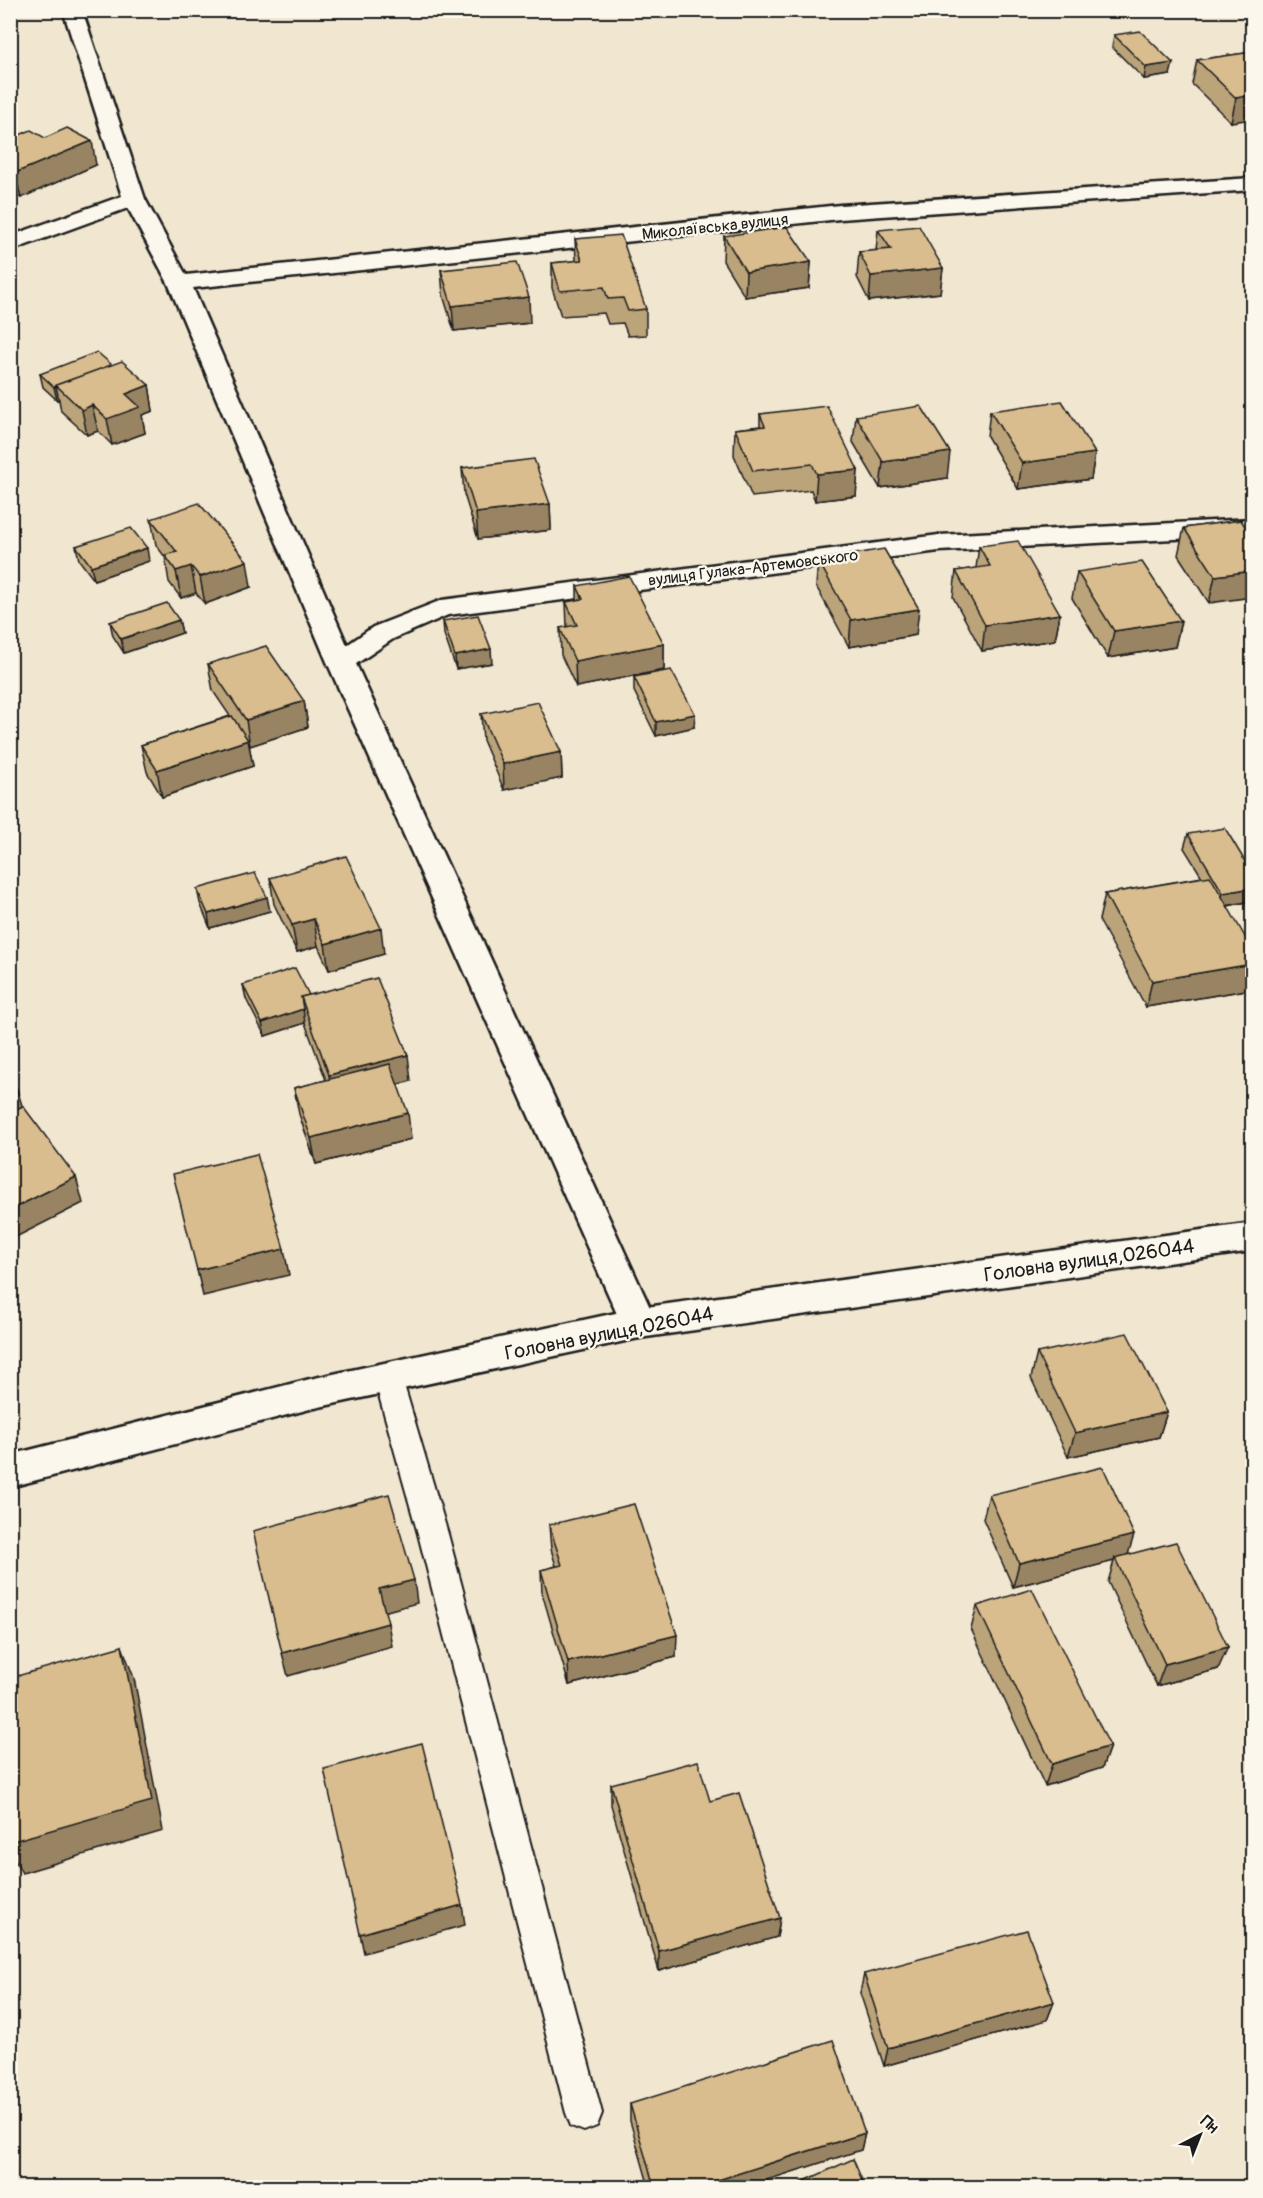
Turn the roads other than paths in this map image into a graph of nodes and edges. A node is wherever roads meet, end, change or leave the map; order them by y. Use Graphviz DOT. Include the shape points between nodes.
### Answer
graph roads {
  1 [pos="72,10"];
  2 [pos="1252,184"];
  3 [pos="134,199"];
  4 [pos="10,244"];
  5 [pos="179,283"];
  6 [pos="1252,527"];
  7 [pos="341,662"];
  8 [pos="1252,1237"];
  9 [pos="639,1323"];
  10 [pos="388,1378"];
  11 [pos="10,1471"];
  12 [pos="584,2113"];
  1 -- 3 [label="street"];
  2 -- 5 [label="street, Миколаївська вулиця" via="840,212"];
  3 -- 4 [label="street"];
  3 -- 5 [label="street"];
  5 -- 7 [label="street"];
  6 -- 7 [label="street, вулиця Гулака-Артемовського" via="939,543 442,608 383,633"];
  7 -- 9 [label="street"];
  8 -- 9 [label="street, Головна вулиця,О26044"];
  9 -- 10 [label="street, Головна вулиця,О26044"];
  10 -- 11 [label="street, Головна вулиця,О26044" via="298,1396"];
  10 -- 12 [label="lane" via="434,1534"];
}
